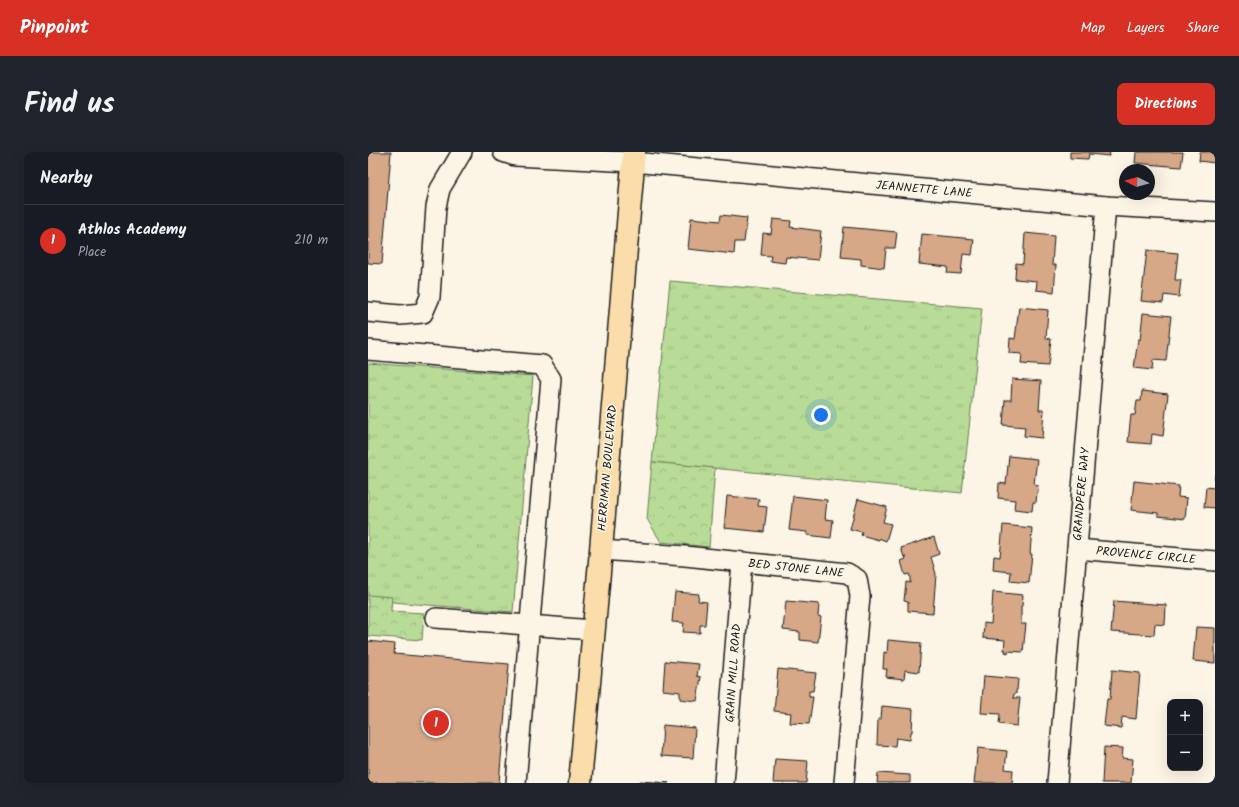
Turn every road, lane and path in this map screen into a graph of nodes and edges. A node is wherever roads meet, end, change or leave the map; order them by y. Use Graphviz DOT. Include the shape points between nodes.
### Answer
graph roads {
  1 [pos="462,152"];
  2 [pos="503,152"];
  3 [pos="633,157"];
  4 [pos="1106,206"];
  5 [pos="1215,212"];
  6 [pos="368,312"];
  7 [pos="368,350"];
  8 [pos="1077,549"];
  9 [pos="601,550"];
  10 [pos="1215,561"];
  11 [pos="742,562"];
  12 [pos="436,618"];
  13 [pos="530,626"];
  14 [pos="593,630"];
  15 [pos="516,783"];
  16 [pos="580,783"];
  17 [pos="724,783"];
  18 [pos="844,783"];
  19 [pos="1057,783"];
  1 -- 6 [label="street" via="440,189 435,214 430,297 423,313 400,315"];
  2 -- 3 [label="street, JEANNETTE LANE" via="515,156"];
  3 -- 4 [label="street, JEANNETTE LANE"];
  3 -- 9 [label="main road, HERRIMAN BOULEVARD"];
  4 -- 5 [label="street, JEANNETTE LANE"];
  4 -- 8 [label="street, GRANDPERE WAY"];
  7 -- 13 [label="street" via="542,365 551,379"];
  8 -- 10 [label="street, PROVENCE CIRCLE"];
  8 -- 19 [label="street, GRANDPERE WAY"];
  9 -- 11 [label="street, BED STONE LANE"];
  9 -- 14 [label="main road, HERRIMAN BOULEVARD"];
  11 -- 17 [label="street, GRAIN MILL ROAD"];
  11 -- 18 [label="street, BED STONE LANE" via="847,573 857,580 860,596"];
  12 -- 13 [label="street"];
  13 -- 14 [label="street"];
  13 -- 15 [label="street"];
  14 -- 16 [label="main road, HERRIMAN BOULEVARD"];
}
